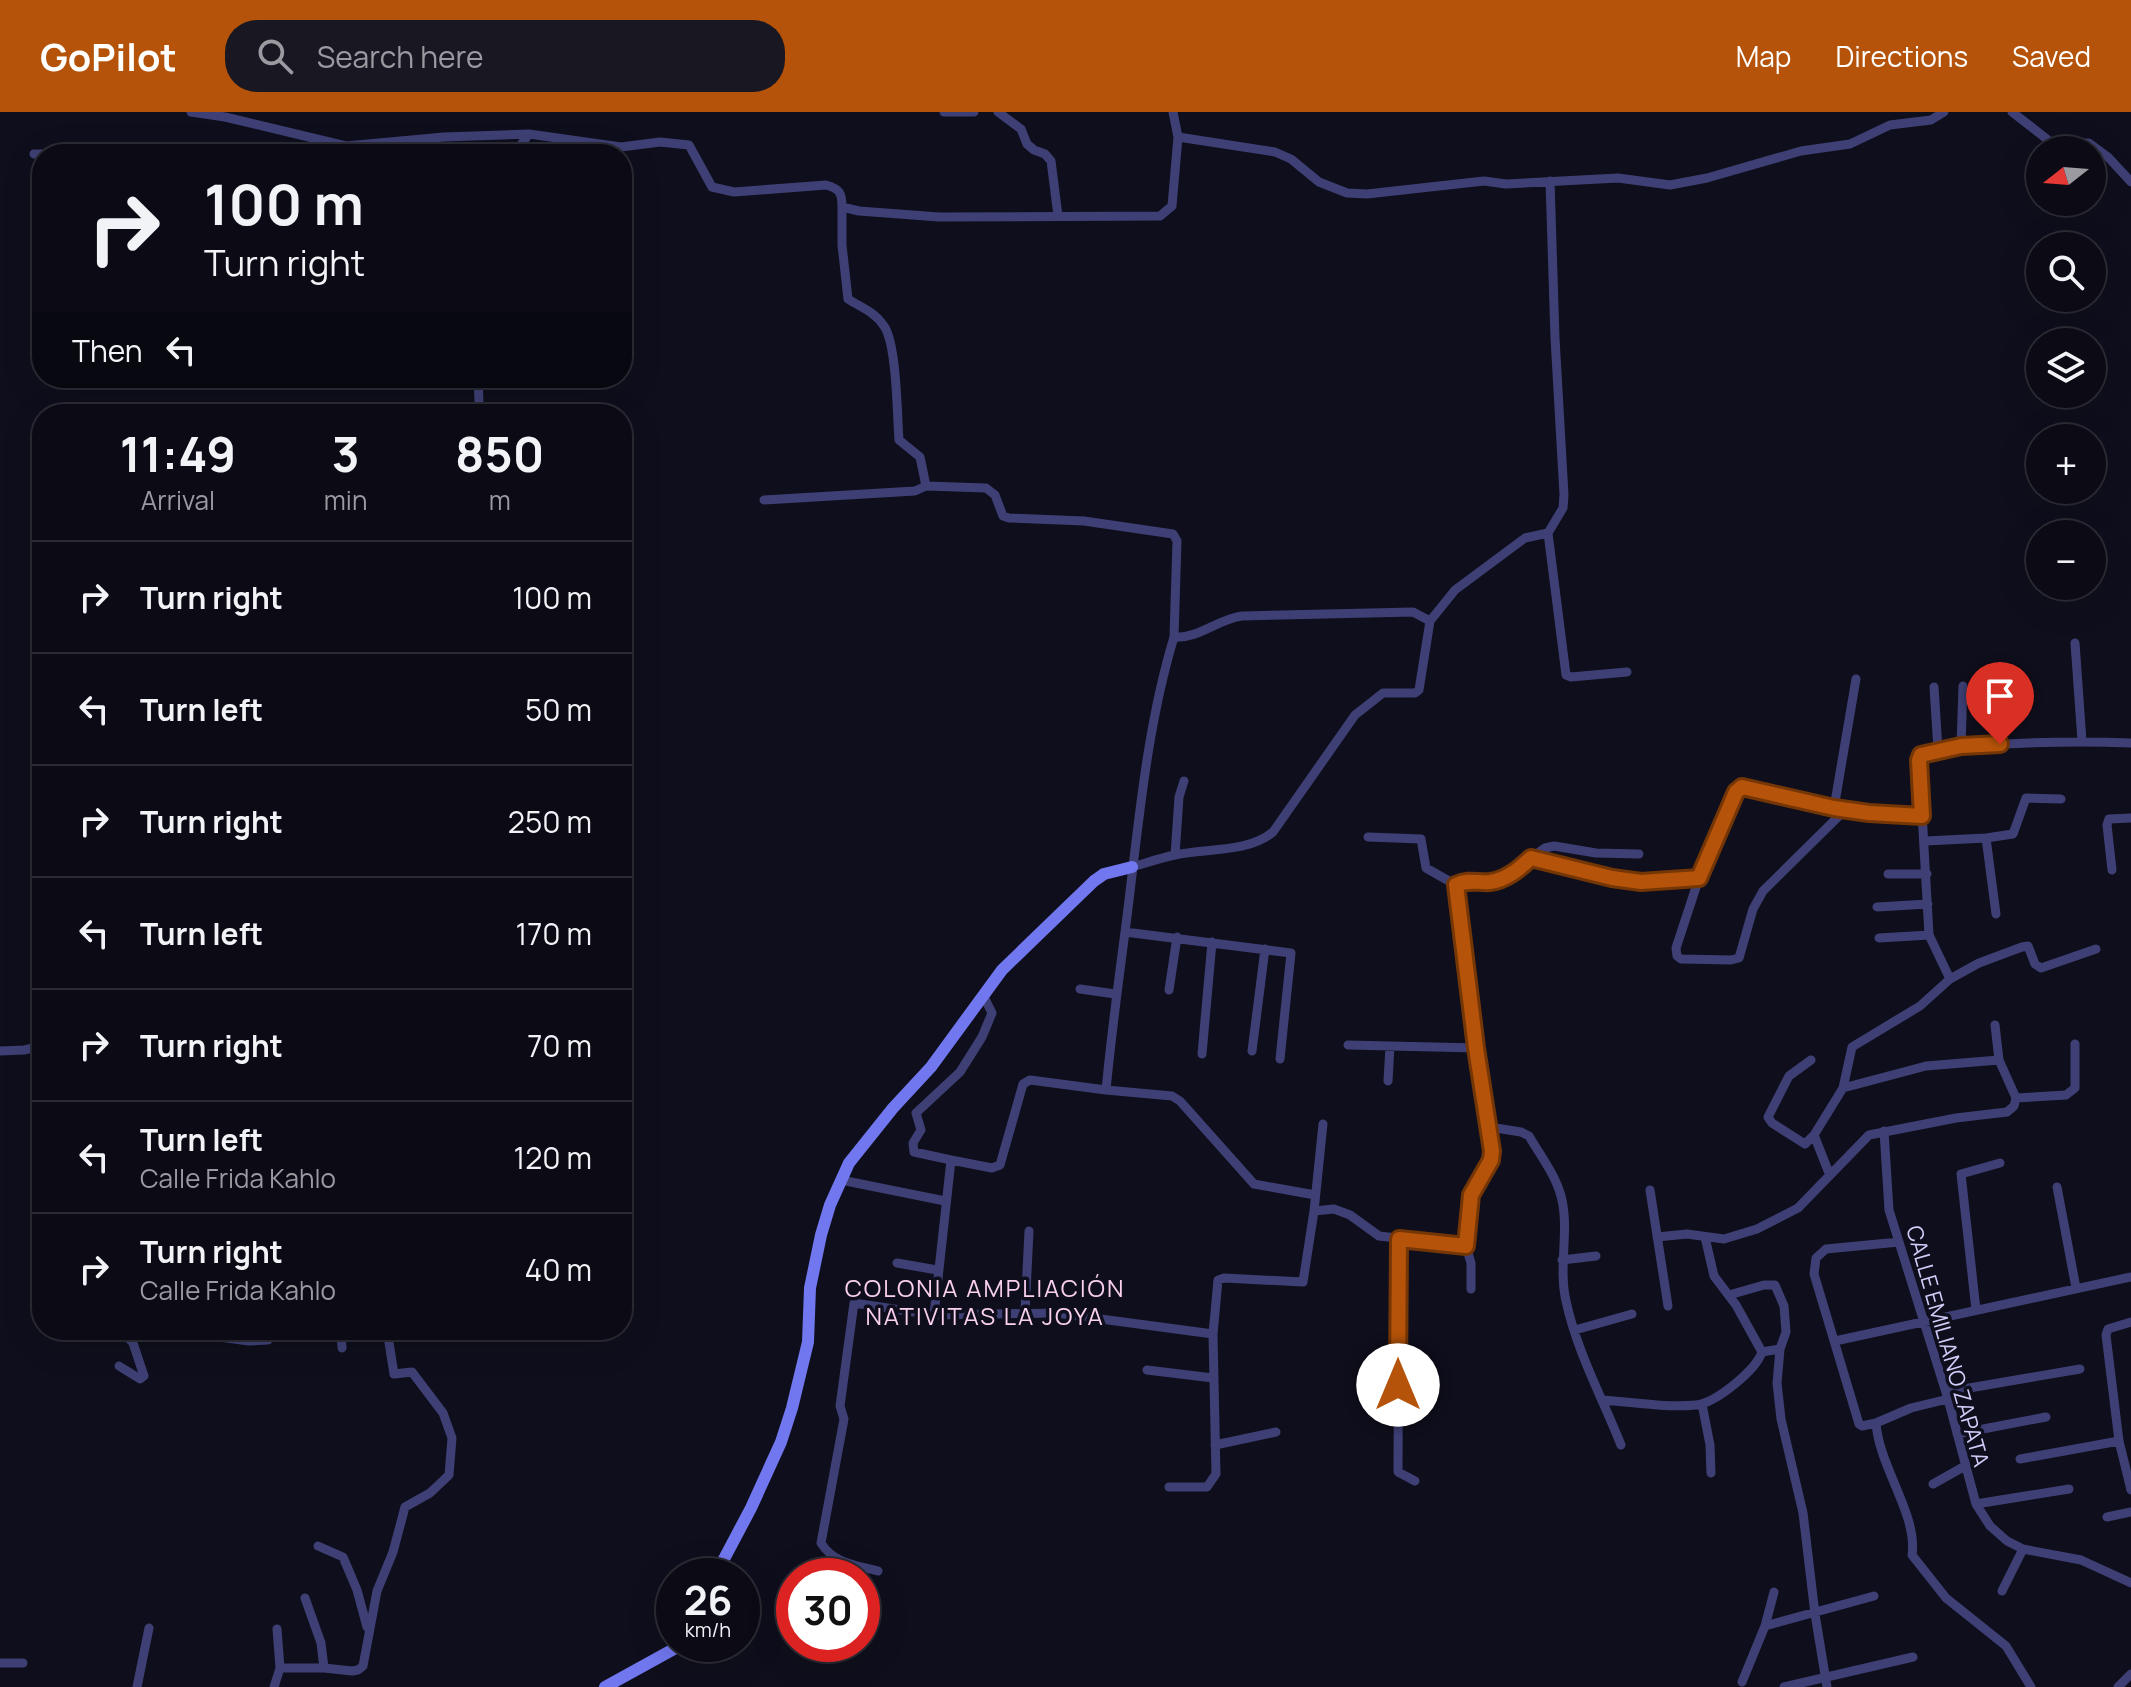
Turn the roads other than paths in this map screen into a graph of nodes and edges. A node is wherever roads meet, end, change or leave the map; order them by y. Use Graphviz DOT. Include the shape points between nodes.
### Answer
graph roads {
  1 [pos="191,112"];
  2 [pos="944,112"];
  3 [pos="974,112"];
  4 [pos="998,112"];
  5 [pos="1173,112"];
  6 [pos="1944,112"];
  7 [pos="2012,112"];
  8 [pos="529,134"];
  9 [pos="1178,137"];
  10 [pos="324,144"];
  11 [pos="391,144"];
  12 [pos="522,144"];
  13 [pos="600,144"];
  14 [pos="632,146"];
  15 [pos="1550,181"];
  16 [pos="2131,182"];
  17 [pos="842,207"];
  18 [pos="1058,216"];
  19 [pos="478,388"];
  20 [pos="479,402"];
  21 [pos="926,486"];
  22 [pos="764,500"];
  23 [pos="1548,533"];
  24 [pos="1430,621"];
  25 [pos="1174,637"];
  26 [pos="2075,643"];
  27 [pos="1627,672"];
  28 [pos="1856,679"];
  29 [pos="2000,680"];
  30 [pos="1963,686"];
  31 [pos="1934,687"];
  32 [pos="2082,741"];
  33 [pos="2131,743"];
  34 [pos="2000,744"];
  35 [pos="1961,746"];
  36 [pos="1938,750"];
  37 [pos="1184,781"];
  38 [pos="2061,799"];
  39 [pos="1834,808"];
  40 [pos="1846,809"];
  41 [pos="1922,816"];
  42 [pos="2131,818"];
  43 [pos="1368,837"];
  44 [pos="1986,838"];
  45 [pos="1926,841"];
  46 [pos="1639,854"];
  47 [pos="1175,855"];
  48 [pos="1531,858"];
  49 [pos="1132,867"];
  50 [pos="2112,870"];
  51 [pos="1888,874"];
  52 [pos="1927,874"];
  53 [pos="1699,878"];
  54 [pos="1456,885"];
  55 [pos="1928,904"];
  56 [pos="1877,907"];
  57 [pos="1996,914"];
  58 [pos="1125,932"];
  59 [pos="1929,935"];
  60 [pos="1177,937"];
  61 [pos="1879,938"];
  62 [pos="1212,942"];
  63 [pos="1265,949"];
  64 [pos="2096,949"];
  65 [pos="1950,979"];
  66 [pos="1080,989"];
  67 [pos="1169,990"];
  68 [pos="1115,994"];
  69 [pos="984,997"];
  70 [pos="1995,1025"];
  71 [pos="2075,1044"];
  72 [pos="1348,1045"];
  73 [pos="1390,1046"];
  74 [pos="32,1048"];
  75 [pos="1476,1048"];
  76 [pos="0,1051"];
  77 [pos="1252,1051"];
  78 [pos="1202,1054"];
  79 [pos="1280,1059"];
  80 [pos="1811,1060"];
  81 [pos="1999,1060"];
  82 [pos="1388,1081"];
  83 [pos="1843,1088"];
  84 [pos="1106,1090"];
  85 [pos="2016,1098"];
  86 [pos="1323,1124"];
  87 [pos="1489,1127"];
  88 [pos="1884,1131"];
  89 [pos="1814,1135"];
  90 [pos="951,1160"];
  91 [pos="2000,1163"];
  92 [pos="1829,1173"];
  93 [pos="841,1180"];
  94 [pos="2057,1187"];
  95 [pos="1650,1190"];
  96 [pos="1315,1195"];
  97 [pos="945,1201"];
  98 [pos="1314,1211"];
  99 [pos="1029,1231"];
  100 [pos="1657,1237"];
  101 [pos="1705,1237"];
  102 [pos="1399,1239"];
  103 [pos="1899,1242"];
  104 [pos="1466,1246"];
  105 [pos="1596,1256"];
  106 [pos="1562,1260"];
  107 [pos="897,1263"];
  108 [pos="937,1270"];
  109 [pos="2131,1277"];
  110 [pos="2076,1288"];
  111 [pos="1471,1289"];
  112 [pos="1729,1295"];
  113 [pos="1668,1306"];
  114 [pos="1976,1310"];
  115 [pos="1025,1312"];
  116 [pos="1632,1314"];
  117 [pos="934,1315"];
  118 [pos="1923,1322"];
  119 [pos="2131,1322"];
  120 [pos="1575,1330"];
  121 [pos="1213,1334"];
  122 [pos="130,1340"];
  123 [pos="341,1340"];
  124 [pos="389,1340"];
  125 [pos="1835,1341"];
  126 [pos="342,1348"];
  127 [pos="1780,1349"];
  128 [pos="1762,1352"];
  129 [pos="119,1366"];
  130 [pos="2080,1369"];
  131 [pos="1147,1370"];
  132 [pos="1213,1378"];
  133 [pos="1947,1395"];
  134 [pos="1603,1400"];
  135 [pos="1702,1404"];
  136 [pos="2046,1417"];
  137 [pos="1876,1423"];
  138 [pos="1276,1432"];
  139 [pos="1957,1434"];
  140 [pos="2119,1441"];
  141 [pos="1215,1445"];
  142 [pos="1621,1445"];
  143 [pos="2020,1459"];
  144 [pos="1965,1466"];
  145 [pos="1711,1473"];
  146 [pos="1415,1481"];
  147 [pos="1933,1484"];
  148 [pos="1169,1487"];
  149 [pos="2069,1489"];
  150 [pos="2131,1490"];
  151 [pos="1976,1504"];
  152 [pos="2131,1512"];
  153 [pos="2107,1517"];
  154 [pos="318,1546"];
  155 [pos="2023,1549"];
  156 [pos="725,1558"];
  157 [pos="834,1558"];
  158 [pos="2131,1583"];
  159 [pos="2002,1591"];
  160 [pos="1774,1592"];
  161 [pos="1874,1596"];
  162 [pos="305,1598"];
  163 [pos="1815,1614"];
  164 [pos="1765,1626"];
  165 [pos="149,1628"];
  166 [pos="277,1629"];
  167 [pos="368,1630"];
  168 [pos="1913,1657"];
  169 [pos="656,1659"];
  170 [pos="0,1663"];
  171 [pos="23,1663"];
  172 [pos="280,1668"];
  173 [pos="324,1668"];
  174 [pos="2131,1674"];
  175 [pos="1742,1682"];
  176 [pos="1826,1682"];
  177 [pos="137,1687"];
  178 [pos="274,1687"];
  179 [pos="605,1687"];
  180 [pos="1784,1687"];
  181 [pos="2031,1687"];
  182 [pos="2118,1687"];
  1 -- 10 [label="street"];
  2 -- 3 [label="street"];
  4 -- 18 [label="street" via="1051,161"];
  5 -- 9 [label="street"];
  6 -- 15 [label="street" via="1931,120 1890,125 1850,144 1801,151 1670,185 1618,178"];
  7 -- 16 [label="street" via="2052,143 2089,143"];
  8 -- 11 [label="street"];
  8 -- 12 [label="street"];
  8 -- 13 [label="street"];
  9 -- 15 [label="street" via="1275,152 1319,182 1347,193"];
  9 -- 18 [label="street" via="1168,212"];
  14 -- 17 [label="street" via="689,145 712,187 734,192 826,185 838,188"];
  15 -- 23 [label="street" via="1564,495 1563,508"];
  17 -- 18 [label="street" via="939,217"];
  17 -- 21 [label="street" via="848,299 873,312 886,328 899,440 920,457"];
  19 -- 20 [label="street"];
  21 -- 22 [label="street" via="915,491"];
  21 -- 25 [label="street" via="986,488 1009,518 1084,521 1173,534"];
  23 -- 24 [label="street" via="1514,546 1455,590"];
  23 -- 27 [label="street" via="1566,675"];
  24 -- 25 [label="street" via="1413,612 1242,616 1226,618 1187,638"];
  24 -- 47 [label="street" via="1419,690 1383,693 1355,715 1273,832 1253,843"];
  25 -- 49 [label="street" via="1159,687"];
  26 -- 32 [label="street"];
  28 -- 39 [label="street"];
  29 -- 34 [label="street"];
  30 -- 35 [label="street"];
  31 -- 36 [label="street"];
  32 -- 33 [label="street"];
  32 -- 34 [label="street"];
  34 -- 35 [label="street"];
  35 -- 36 [label="street"];
  36 -- 41 [label="street" via="1919,760"];
  37 -- 47 [label="street"];
  38 -- 44 [label="street" via="2026,798 2013,834"];
  39 -- 40 [label="street"];
  39 -- 53 [label="street" via="1742,787"];
  40 -- 41 [label="street"];
  40 -- 53 [label="street" via="1763,891 1739,958 1677,956"];
  41 -- 45 [label="street"];
  42 -- 50 [label="street" via="2109,819"];
  43 -- 54 [label="street" via="1421,839 1426,868"];
  44 -- 45 [label="street"];
  44 -- 57 [label="street"];
  45 -- 52 [label="street"];
  46 -- 48 [label="street" via="1554,846"];
  47 -- 49 [label="street"];
  48 -- 53 [label="street" via="1641,882"];
  48 -- 54 [label="street" via="1503,879"];
  49 -- 58 [label="street"];
  49 -- 69 [label="street" via="1104,874 1084,889 1002,970"];
  51 -- 52 [label="street"];
  52 -- 55 [label="street"];
  54 -- 75 [label="street"];
  55 -- 56 [label="street"];
  55 -- 59 [label="street"];
  58 -- 60 [label="street"];
  58 -- 68 [label="street"];
  59 -- 61 [label="street"];
  59 -- 65 [label="street"];
  60 -- 62 [label="street"];
  60 -- 67 [label="street"];
  62 -- 63 [label="street"];
  62 -- 78 [label="street"];
  63 -- 77 [label="street"];
  63 -- 79 [label="street" via="1291,953"];
  64 -- 65 [label="street" via="2041,968 2028,946"];
  65 -- 83 [label="street" via="1920,1006 1852,1047"];
  66 -- 68 [label="street"];
  68 -- 84 [label="street"];
  69 -- 90 [label="street" via="992,1013 972,1056 916,1113 921,1130 914,1152"];
  69 -- 93 [label="street" via="859,1149"];
  70 -- 81 [label="street"];
  71 -- 85 [label="street" via="2072,1092"];
  72 -- 73 [label="street"];
  73 -- 75 [label="street"];
  73 -- 82 [label="street"];
  74 -- 76 [label="street"];
  75 -- 87 [label="street"];
  80 -- 89 [label="street" via="1789,1076 1768,1117 1805,1144"];
  81 -- 83 [label="street" via="1926,1066"];
  81 -- 85 [label="street"];
  83 -- 89 [label="street"];
  84 -- 90 [label="street" via="1030,1080 1023,1084 1000,1165"];
  84 -- 96 [label="street" via="1172,1096 1254,1184"];
  85 -- 88 [label="street" via="2007,1112"];
  86 -- 96 [label="street"];
  87 -- 104 [label="street" via="1491,1160 1471,1195"];
  87 -- 106 [label="street" via="1529,1136 1554,1178 1563,1212"];
  88 -- 92 [label="street" via="1869,1135"];
  88 -- 103 [label="street, CALLE EMILIANO ZAPATA" via="1889,1210"];
  89 -- 92 [label="street"];
  90 -- 97 [label="street"];
  91 -- 114 [label="street" via="1961,1174"];
  92 -- 101 [label="street" via="1798,1208 1774,1221 1737,1236"];
  93 -- 97 [label="street"];
  93 -- 156 [label="street" via="821,1235 810,1288 808,1342 792,1408"];
  94 -- 110 [label="street"];
  95 -- 100 [label="street"];
  96 -- 98 [label="street"];
  97 -- 108 [label="street"];
  98 -- 102 [label="street" via="1334,1209 1373,1233"];
  98 -- 121 [label="street" via="1303,1282 1218,1280"];
  99 -- 115 [label="street"];
  100 -- 101 [label="street"];
  100 -- 113 [label="street"];
  101 -- 112 [label="street" via="1714,1276"];
  102 -- 104 [label="street"];
  102 -- 146 [label="street" via="1398,1472"];
  103 -- 118 [label="street, CALLE EMILIANO ZAPATA"];
  103 -- 125 [label="street" via="1826,1249 1816,1258 1814,1274"];
  104 -- 111 [label="street"];
  105 -- 106 [label="street"];
  106 -- 120 [label="street"];
  107 -- 108 [label="street"];
  108 -- 117 [label="street"];
  109 -- 110 [label="street"];
  110 -- 114 [label="street"];
  112 -- 127 [label="street" via="1775,1285 1784,1306 1786,1332"];
  112 -- 128 [label="street"];
  114 -- 118 [label="street"];
  115 -- 117 [label="street"];
  115 -- 121 [label="street"];
  116 -- 120 [label="street"];
  117 -- 157 [label="street" via="859,1302 853,1307 840,1406 844,1419 821,1543"];
  118 -- 125 [label="street"];
  118 -- 133 [label="street, CALLE EMILIANO ZAPATA"];
  119 -- 140 [label="street" via="2112,1326 2106,1335"];
  120 -- 134 [label="street"];
  121 -- 132 [label="street"];
  122 -- 129 [label="street" via="144,1376 140,1379"];
  123 -- 126 [label="street"];
  124 -- 167 [label="street" via="394,1374 412,1372 443,1413 452,1438 449,1475 405,1507"];
  125 -- 137 [label="street" via="1859,1424"];
  127 -- 128 [label="street"];
  127 -- 163 [label="street" via="1781,1419 1803,1513"];
  128 -- 135 [label="street" via="1749,1373"];
  130 -- 133 [label="street"];
  131 -- 132 [label="street"];
  132 -- 141 [label="street"];
  133 -- 137 [label="street"];
  133 -- 139 [label="street, CALLE EMILIANO ZAPATA"];
  134 -- 135 [label="street"];
  134 -- 142 [label="street"];
  135 -- 145 [label="street"];
  136 -- 139 [label="street"];
  137 -- 181 [label="street" via="1880,1449 1913,1535 1912,1555 1946,1598 2006,1646"];
  138 -- 141 [label="street"];
  139 -- 144 [label="street, CALLE EMILIANO ZAPATA"];
  140 -- 143 [label="street"];
  140 -- 150 [label="street"];
  141 -- 148 [label="street" via="1216,1474 1207,1487"];
  144 -- 147 [label="street"];
  144 -- 151 [label="street, CALLE EMILIANO ZAPATA"];
  149 -- 151 [label="street"];
  151 -- 155 [label="street, CALLE EMILIANO ZAPATA" via="1990,1526"];
  152 -- 153 [label="street"];
  154 -- 167 [label="street" via="343,1557"];
  155 -- 158 [label="street" via="2066,1555"];
  155 -- 159 [label="street"];
  160 -- 164 [label="street"];
  161 -- 163 [label="street"];
  162 -- 173 [label="street"];
  163 -- 164 [label="street"];
  163 -- 176 [label="street"];
  164 -- 175 [label="street"];
  165 -- 177 [label="street"];
  166 -- 172 [label="street"];
  167 -- 173 [label="street" via="363,1666"];
  168 -- 176 [label="street"];
  169 -- 179 [label="street"];
  170 -- 171 [label="street"];
  172 -- 173 [label="street"];
  172 -- 178 [label="street"];
  174 -- 182 [label="street"];
  176 -- 180 [label="street"];
}
